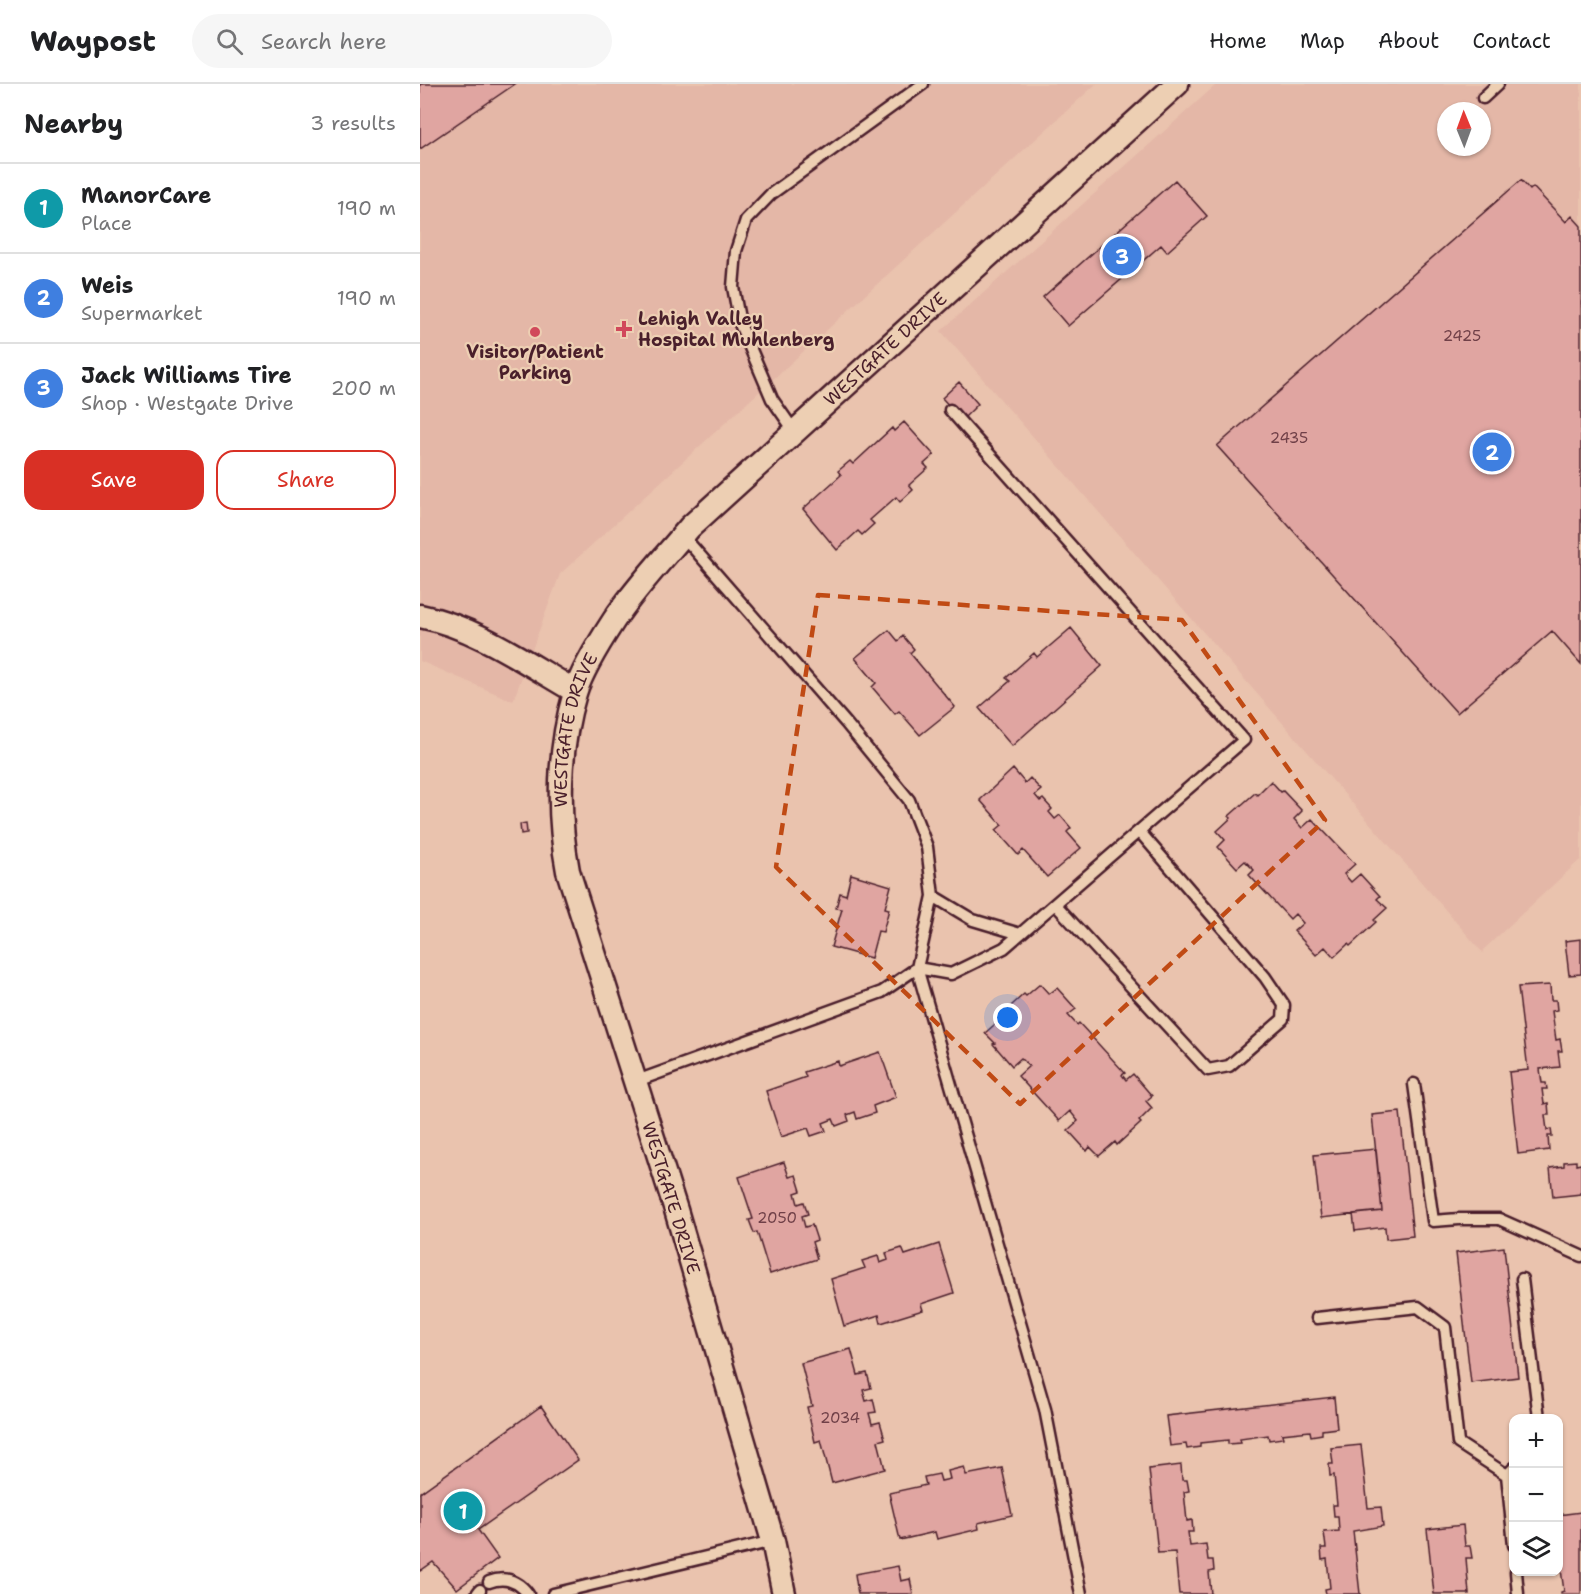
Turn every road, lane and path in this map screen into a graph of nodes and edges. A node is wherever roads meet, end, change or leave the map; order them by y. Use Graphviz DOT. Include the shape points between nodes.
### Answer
graph roads {
  1 [pos="923,84"];
  2 [pos="1177,84"];
  3 [pos="1498,84"];
  4 [pos="1483,98"];
  5 [pos="950,410"];
  6 [pos="795,432"];
  7 [pos="683,536"];
  8 [pos="420,616"];
  9 [pos="575,691"];
  10 [pos="1139,831"];
  11 [pos="933,896"];
  12 [pos="1055,904"];
  13 [pos="1020,934"];
  14 [pos="917,968"];
  15 [pos="634,1083"];
  16 [pos="1414,1084"];
  17 [pos="1581,1256"];
  18 [pos="1522,1279"];
  19 [pos="1317,1318"];
  20 [pos="1538,1414"];
  21 [pos="1509,1471"];
  22 [pos="773,1541"];
  23 [pos="1516,1576"];
  24 [pos="489,1582"];
  25 [pos="528,1594"];
  26 [pos="553,1594"];
  27 [pos="784,1594"];
  28 [pos="1082,1594"];
  29 [pos="1518,1594"];
  1 -- 6 [label="lane" via="771,194 746,220 736,251 733,287 740,324 772,399"];
  2 -- 6 [label="street, WESTGATE DRIVE"];
  3 -- 4 [label="lane"];
  5 -- 10 [label="lane" via="1244,740"];
  6 -- 7 [label="street, WESTGATE DRIVE"];
  7 -- 9 [label="street, WESTGATE DRIVE" via="614,620"];
  7 -- 11 [label="lane" via="909,800 927,847"];
  8 -- 9 [label="street" via="478,636"];
  9 -- 15 [label="street, WESTGATE DRIVE" via="562,770 565,852"];
  10 -- 12 [label="lane"];
  10 -- 12 [label="lane" via="1265,976 1284,1005 1283,1019 1229,1066 1208,1070"];
  11 -- 13 [label="lane" via="973,920"];
  11 -- 14 [label="lane"];
  12 -- 13 [label="lane"];
  13 -- 14 [label="lane" via="1004,948 951,974"];
  14 -- 15 [label="lane" via="882,992"];
  14 -- 28 [label="lane" via="1045,1409"];
  15 -- 22 [label="street, WESTGATE DRIVE" via="676,1210"];
  16 -- 17 [label="lane" via="1433,1221 1499,1220"];
  18 -- 20 [label="lane"];
  19 -- 21 [label="lane" via="1418,1307 1445,1328 1458,1443"];
  22 -- 26 [label="lane"];
  22 -- 27 [label="street, WESTGATE DRIVE"];
  23 -- 29 [label="lane"];
  24 -- 25 [label="lane" via="506,1579"];
}
